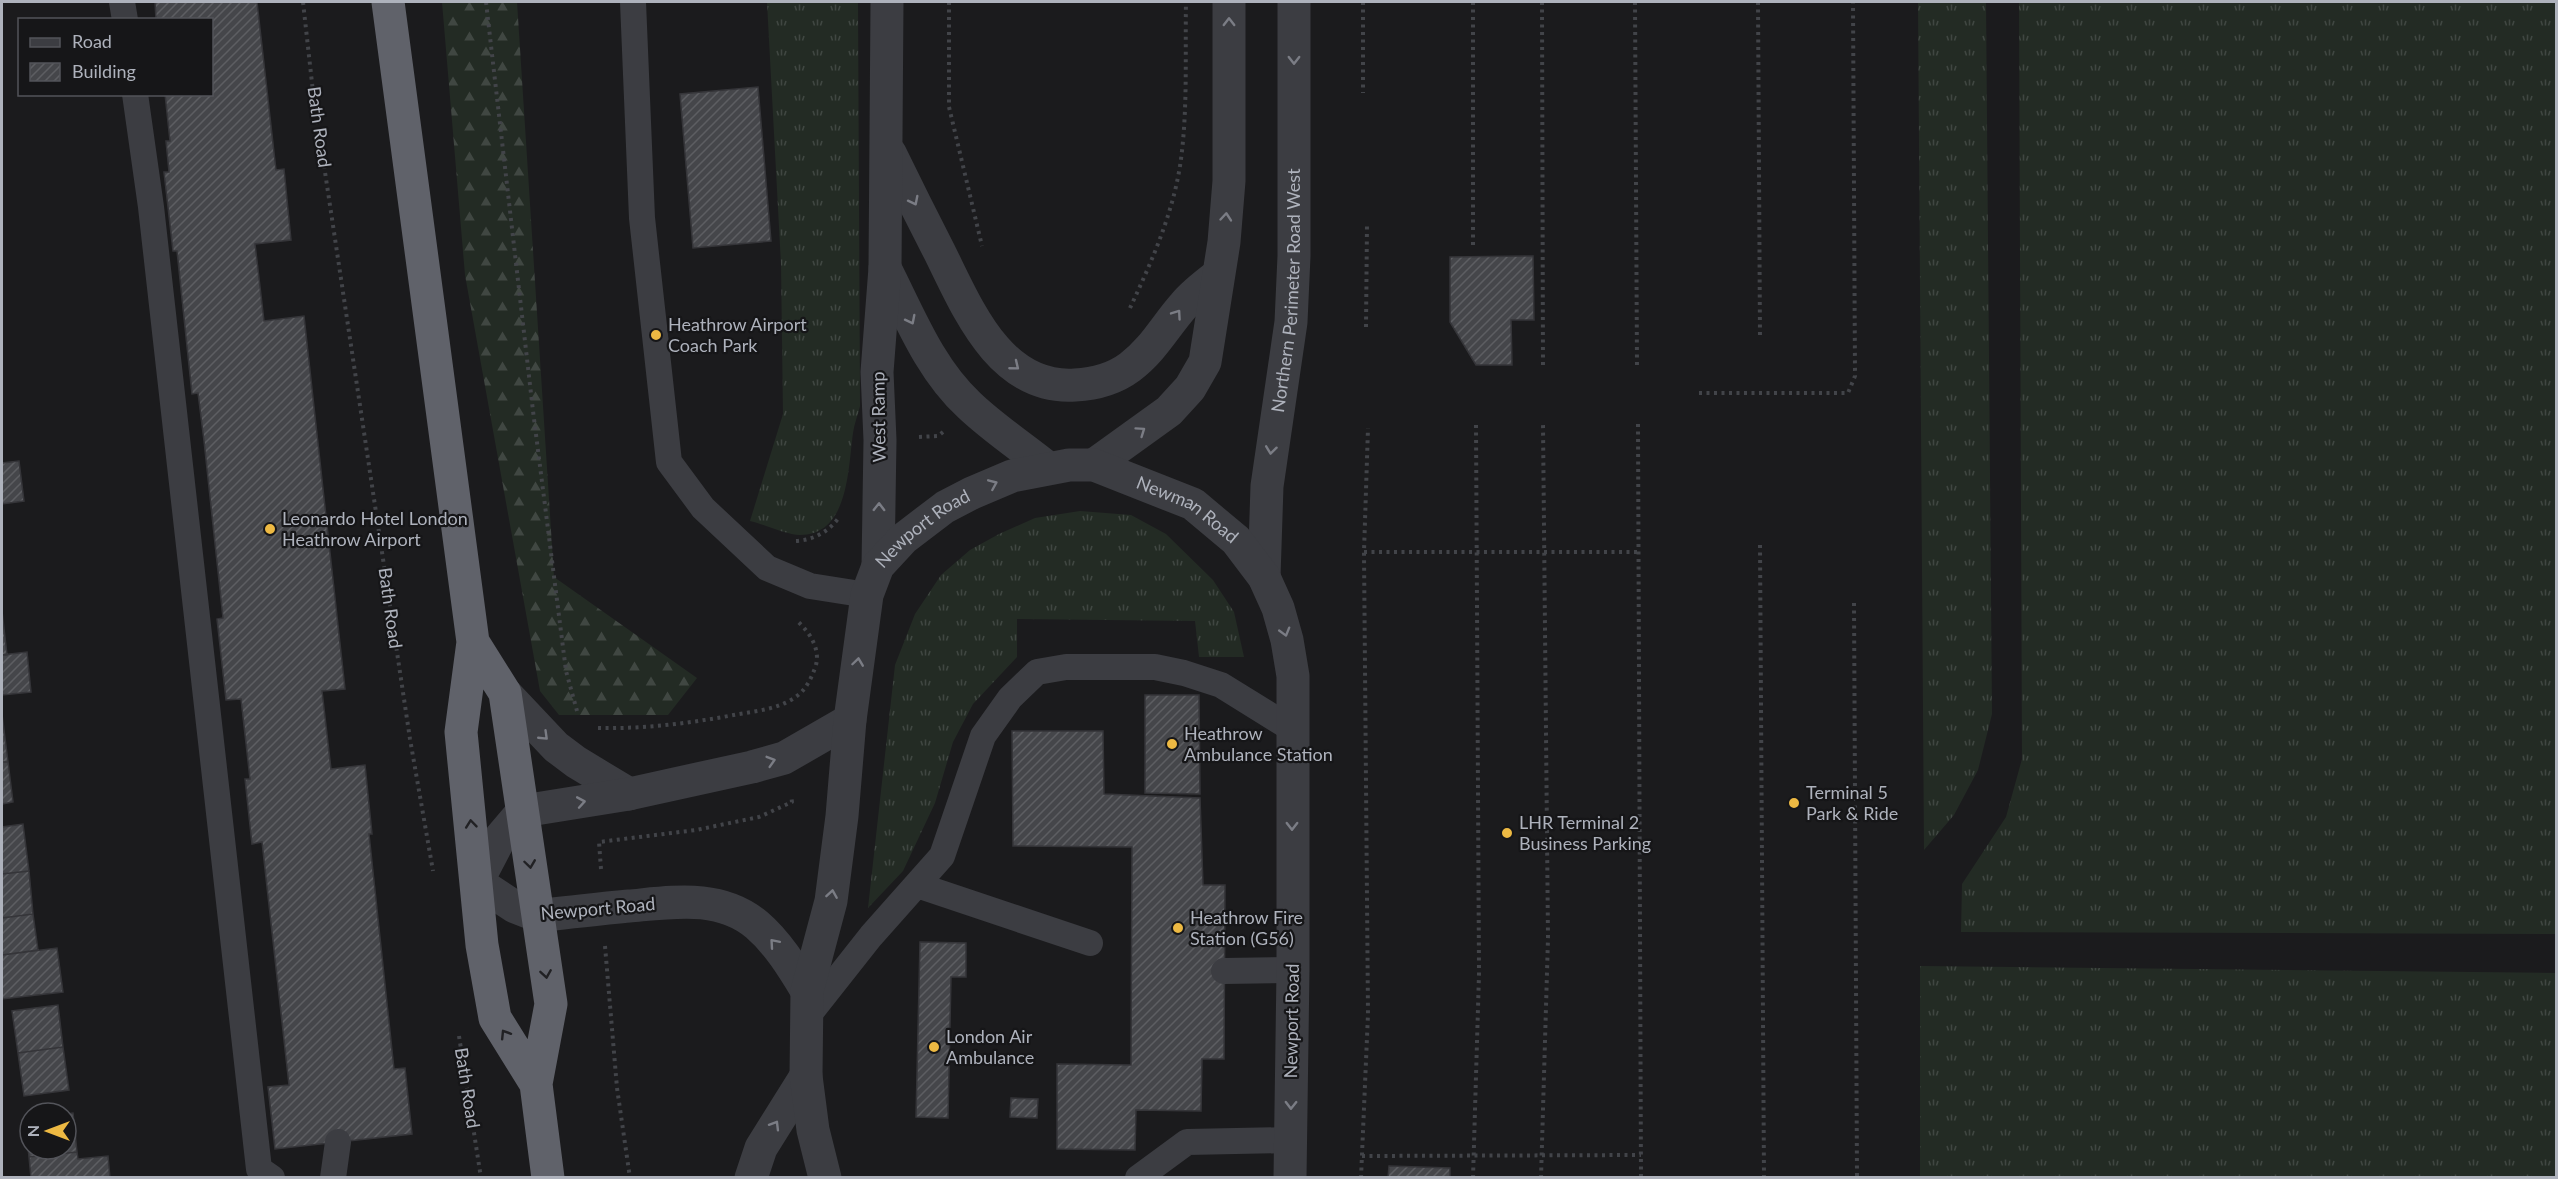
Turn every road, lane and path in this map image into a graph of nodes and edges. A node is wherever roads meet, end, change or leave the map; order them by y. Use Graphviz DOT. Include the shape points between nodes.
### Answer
graph roads {
  1 [pos="123,2"];
  2 [pos="303,2"];
  3 [pos="388,2"];
  4 [pos="486,2"];
  5 [pos="633,2"];
  6 [pos="887,2"];
  7 [pos="949,2"];
  8 [pos="1186,2"];
  9 [pos="1229,2"];
  10 [pos="1294,2"];
  11 [pos="1363,2"];
  12 [pos="1473,2"];
  13 [pos="1542,2"];
  14 [pos="1635,2"];
  15 [pos="1758,2"];
  16 [pos="1853,2"];
  17 [pos="125,18"];
  18 [pos="1363,93"];
  19 [pos="135,96"];
  20 [pos="887,149"];
  21 [pos="1367,223"];
  22 [pos="1473,245"];
  23 [pos="985,256"];
  24 [pos="885,268"];
  25 [pos="1218,275"];
  26 [pos="1128,312"];
  27 [pos="1366,327"];
  28 [pos="1760,338"];
  29 [pos="1637,367"];
  30 [pos="1543,369"];
  31 [pos="1699,393"];
  32 [pos="1543,424"];
  33 [pos="1638,424"];
  34 [pos="1476,425"];
  35 [pos="946,428"];
  36 [pos="1368,428"];
  37 [pos="917,437"];
  38 [pos="1094,465"];
  39 [pos="1048,468"];
  40 [pos="842,513"];
  41 [pos="788,540"];
  42 [pos="1760,545"];
  43 [pos="1364,552"];
  44 [pos="1477,552"];
  45 [pos="1545,552"];
  46 [pos="1639,552"];
  47 [pos="1264,577"];
  48 [pos="872,580"];
  49 [pos="1854,603"];
  50 [pos="789,615"];
  51 [pos="473,642"];
  52 [pos="505,693"];
  53 [pos="578,717"];
  54 [pos="850,720"];
  55 [pos="592,728"];
  56 [pos="1292,729"];
  57 [pos="789,789"];
  58 [pos="629,794"];
  59 [pos="523,811"];
  60 [pos="601,870"];
  61 [pos="435,880"];
  62 [pos="477,882"];
  63 [pos="917,885"];
  64 [pos="538,916"];
  65 [pos="1090,943"];
  66 [pos="606,960"];
  67 [pos="1293,970"];
  68 [pos="1224,971"];
  69 [pos="807,1004"];
  70 [pos="458,1029"];
  71 [pos="806,1076"];
  72 [pos="536,1084"];
  73 [pos="1291,1140"];
  74 [pos="338,1142"];
  75 [pos="1641,1155"];
  76 [pos="1362,1156"];
  77 [pos="1473,1156"];
  78 [pos="1541,1156"];
  79 [pos="272,1178"];
  80 [pos="333,1178"];
  81 [pos="481,1178"];
  82 [pos="548,1178"];
  83 [pos="630,1178"];
  84 [pos="751,1178"];
  85 [pos="825,1178"];
  86 [pos="1138,1178"];
  87 [pos="1274,1178"];
  88 [pos="1290,1178"];
  89 [pos="1361,1178"];
  90 [pos="1473,1178"];
  91 [pos="1541,1178"];
  92 [pos="1641,1178"];
  93 [pos="1764,1178"];
  94 [pos="1857,1178"];
  1 -- 17 [label="lane"];
  2 -- 61 [label="path, Bath Road" via="313,92 403,692"];
  3 -- 51 [label="highway"];
  4 -- 53 [label="path" via="565,659"];
  5 -- 48 [label="lane" via="642,218 669,462 704,508 767,568 810,586"];
  6 -- 20 [label="street, West Ramp"];
  7 -- 23 [label="path" via="949,107"];
  8 -- 26 [label="path" via="1180,166 1153,259"];
  25 -- 9 [label="street, one-way" via="1229,181"];
  10 -- 47 [label="street, Northern Perimeter Road West, one-way" via="1291,322 1267,486"];
  11 -- 18 [label="path"];
  12 -- 22 [label="path"];
  13 -- 30 [label="path"];
  14 -- 29 [label="path"];
  15 -- 28 [label="path"];
  16 -- 31 [label="path" via="1855,376 1848,393"];
  19 -- 79 [label="lane" via="259,1169"];
  20 -- 24 [label="street, West Ramp"];
  20 -- 25 [label="street, one-way" via="971,314 992,345 1011,363 1043,382 1087,384 1110,378 1131,366 1184,304"];
  21 -- 27 [label="path"];
  24 -- 39 [label="street, West Ramp, one-way" via="930,358 951,386 969,406"];
  48 -- 24 [label="street, West Ramp, one-way" via="880,440 877,372"];
  38 -- 25 [label="street, one-way" via="1169,411 1190,388 1205,362"];
  32 -- 45 [label="path"];
  33 -- 46 [label="path"];
  34 -- 44 [label="path"];
  35 -- 37 [label="path" via="938,436"];
  36 -- 43 [label="path"];
  38 -- 39 [label="street, Newport Road"];
  38 -- 47 [label="street, Newman Road" via="1193,504 1236,540"];
  48 -- 39 [label="street, Newport Road, one-way" via="903,539 945,507 1012,476"];
  40 -- 41 [label="path" via="833,527 819,535"];
  42 -- 93 [label="path"];
  43 -- 44 [label="path"];
  43 -- 76 [label="path" via="1368,1014"];
  44 -- 45 [label="path"];
  44 -- 77 [label="path" via="1479,974"];
  45 -- 46 [label="path"];
  45 -- 78 [label="path" via="1548,938"];
  46 -- 75 [label="path"];
  47 -- 56 [label="street, Newport Road, one-way" via="1287,640 1293,676"];
  54 -- 48 [label="street, Newport Road, one-way"];
  49 -- 94 [label="path"];
  50 -- 55 [label="path" via="808,631 818,662 808,687 793,699 776,707 689,723"];
  51 -- 52 [label="highway"];
  62 -- 51 [label="highway, one-way" via="461,732"];
  52 -- 58 [label="street, one-way" via="556,747"];
  52 -- 59 [label="highway"];
  58 -- 54 [label="street, one-way" via="784,758"];
  69 -- 54 [label="street, Newport Road, one-way" via="831,901"];
  56 -- 63 [label="lane" via="1221,685 1184,673 1155,667 1066,667 1037,672 1010,698 983,736 942,856"];
  56 -- 67 [label="street, Newport Road, one-way"];
  57 -- 60 [label="path" via="792,802 759,817 696,830 599,842"];
  59 -- 58 [label="street, one-way"];
  59 -- 62 [label="street" via="500,838"];
  59 -- 64 [label="highway, one-way"];
  62 -- 64 [label="street, Newport Road" via="515,908"];
  72 -- 62 [label="highway, one-way" via="495,1018 482,945"];
  63 -- 65 [label="lane"];
  63 -- 69 [label="lane"];
  69 -- 64 [label="street, Newport Road, one-way" via="787,960 757,925 736,911 686,901"];
  64 -- 72 [label="highway, one-way" via="551,1004"];
  66 -- 83 [label="path" via="617,1088"];
  67 -- 68 [label="lane"];
  67 -- 73 [label="street, Newport Road, one-way"];
  69 -- 71 [label="street"];
  70 -- 81 [label="path, Bath Road"];
  84 -- 71 [label="street, one-way" via="762,1148"];
  71 -- 85 [label="street" via="813,1130"];
  72 -- 82 [label="highway"];
  73 -- 86 [label="lane" via="1187,1142"];
  73 -- 87 [label="street, Newport Road"];
  73 -- 88 [label="street"];
  74 -- 80 [label="lane"];
  75 -- 78 [label="path"];
  75 -- 92 [label="path"];
  76 -- 77 [label="path"];
  76 -- 89 [label="path"];
  77 -- 78 [label="path"];
  77 -- 90 [label="path"];
  78 -- 91 [label="path"];
}
